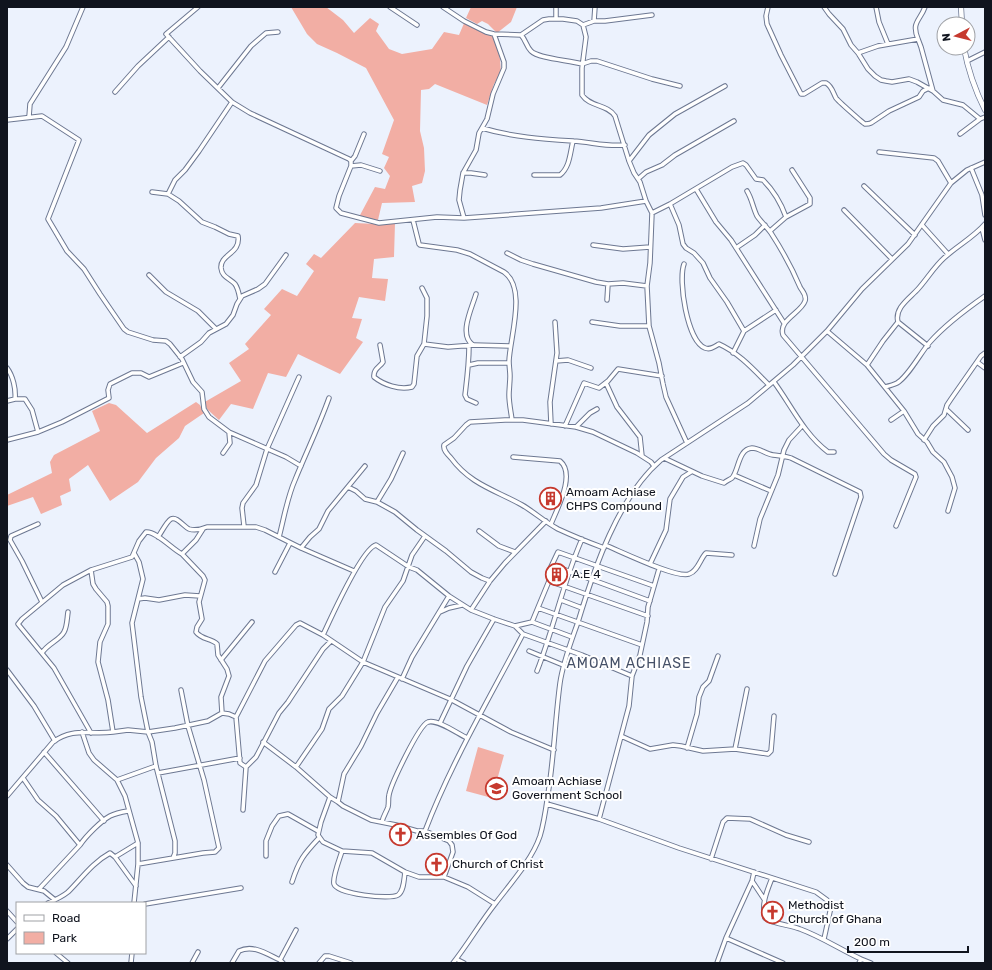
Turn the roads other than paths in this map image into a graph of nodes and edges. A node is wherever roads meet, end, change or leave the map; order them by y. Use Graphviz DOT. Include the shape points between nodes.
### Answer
graph roads {
  1 [pos="84,7"];
  2 [pos="198,7"];
  3 [pos="390,7"];
  4 [pos="443,7"];
  5 [pos="556,7"];
  6 [pos="595,7"];
  7 [pos="768,7"];
  8 [pos="824,7"];
  9 [pos="876,7"];
  10 [pos="925,7"];
  11 [pos="652,15"];
  12 [pos="556,19"];
  13 [pos="594,21"];
  14 [pos="417,25"];
  15 [pos="583,25"];
  16 [pos="278,32"];
  17 [pos="494,34"];
  18 [pos="521,35"];
  19 [pos="169,37"];
  20 [pos="918,39"];
  21 [pos="888,44"];
  22 [pos="985,52"];
  23 [pos="858,53"];
  24 [pos="965,56"];
  25 [pos="966,61"];
  26 [pos="582,64"];
  27 [pos="680,86"];
  28 [pos="724,86"];
  29 [pos="218,88"];
  30 [pos="929,88"];
  31 [pos="934,91"];
  32 [pos="115,92"];
  33 [pos="232,102"];
  34 [pos="985,110"];
  35 [pos="985,116"];
  36 [pos="29,117"];
  37 [pos="7,120"];
  38 [pos="980,120"];
  39 [pos="734,121"];
  40 [pos="482,128"];
  41 [pos="364,134"];
  42 [pos="960,134"];
  43 [pos="573,141"];
  44 [pos="625,145"];
  45 [pos="879,152"];
  46 [pos="629,162"];
  47 [pos="985,162"];
  48 [pos="351,164"];
  49 [pos="971,168"];
  50 [pos="792,170"];
  51 [pos="380,171"];
  52 [pos="463,173"];
  53 [pos="485,175"];
  54 [pos="534,175"];
  55 [pos="638,179"];
  56 [pos="952,183"];
  57 [pos="864,186"];
  58 [pos="696,189"];
  59 [pos="747,191"];
  60 [pos="152,192"];
  61 [pos="168,194"];
  62 [pos="646,201"];
  63 [pos="670,204"];
  64 [pos="844,210"];
  65 [pos="652,213"];
  66 [pos="985,215"];
  67 [pos="786,217"];
  68 [pos="464,218"];
  69 [pos="413,220"];
  70 [pos="985,224"];
  71 [pos="922,225"];
  72 [pos="765,226"];
  73 [pos="982,228"];
  74 [pos="770,232"];
  75 [pos="915,235"];
  76 [pos="985,240"];
  77 [pos="592,245"];
  78 [pos="650,247"];
  79 [pos="736,248"];
  80 [pos="507,253"];
  81 [pos="948,254"];
  82 [pos="286,255"];
  83 [pos="892,259"];
  84 [pos="684,264"];
  85 [pos="149,275"];
  86 [pos="608,284"];
  87 [pos="647,286"];
  88 [pos="422,288"];
  89 [pos="476,294"];
  90 [pos="985,296"];
  91 [pos="240,299"];
  92 [pos="607,300"];
  93 [pos="776,310"];
  94 [pos="555,322"];
  95 [pos="592,322"];
  96 [pos="898,322"];
  97 [pos="784,323"];
  98 [pos="649,326"];
  99 [pos="216,329"];
  100 [pos="744,331"];
  101 [pos="828,331"];
  102 [pos="424,344"];
  103 [pos="380,345"];
  104 [pos="469,346"];
  105 [pos="474,346"];
  106 [pos="510,346"];
  107 [pos="928,346"];
  108 [pos="734,353"];
  109 [pos="985,353"];
  110 [pos="180,357"];
  111 [pos="802,357"];
  112 [pos="556,361"];
  113 [pos="977,362"];
  114 [pos="183,363"];
  115 [pos="509,363"];
  116 [pos="867,365"];
  117 [pos="469,366"];
  118 [pos="7,368"];
  119 [pos="591,368"];
  120 [pos="985,368"];
  121 [pos="662,376"];
  122 [pos="299,377"];
  123 [pos="606,382"];
  124 [pos="774,382"];
  125 [pos="769,385"];
  126 [pos="885,387"];
  127 [pos="329,398"];
  128 [pos="15,399"];
  129 [pos="7,401"];
  130 [pos="476,402"];
  131 [pos="597,409"];
  132 [pos="946,409"];
  133 [pos="904,411"];
  134 [pos="512,420"];
  135 [pos="891,420"];
  136 [pos="551,424"];
  137 [pos="565,426"];
  138 [pos="802,426"];
  139 [pos="576,427"];
  140 [pos="968,430"];
  141 [pos="38,432"];
  142 [pos="229,432"];
  143 [pos="7,440"];
  144 [pos="924,440"];
  145 [pos="687,444"];
  146 [pos="267,449"];
  147 [pos="223,452"];
  148 [pos="834,452"];
  149 [pos="403,454"];
  150 [pos="642,456"];
  151 [pos="782,456"];
  152 [pos="513,457"];
  153 [pos="664,458"];
  154 [pos="301,466"];
  155 [pos="365,466"];
  156 [pos="654,466"];
  157 [pos="692,472"];
  158 [pos="734,475"];
  159 [pos="348,487"];
  160 [pos="771,491"];
  161 [pos="378,502"];
  162 [pos="948,510"];
  163 [pos="546,521"];
  164 [pos="38,524"];
  165 [pos="551,524"];
  166 [pos="244,526"];
  167 [pos="896,526"];
  168 [pos="203,530"];
  169 [pos="479,531"];
  170 [pos="158,536"];
  171 [pos="425,536"];
  172 [pos="279,537"];
  173 [pos="582,539"];
  174 [pos="290,543"];
  175 [pos="604,546"];
  176 [pos="754,546"];
  177 [pos="301,548"];
  178 [pos="515,552"];
  179 [pos="134,553"];
  180 [pos="182,554"];
  181 [pos="732,555"];
  182 [pos="574,558"];
  183 [pos="650,564"];
  184 [pos="408,566"];
  185 [pos="552,566"];
  186 [pos="597,567"];
  187 [pos="659,569"];
  188 [pos="91,570"];
  189 [pos="354,571"];
  190 [pos="275,572"];
  191 [pos="570,572"];
  192 [pos="835,574"];
  193 [pos="592,580"];
  194 [pos="490,581"];
  195 [pos="549,581"];
  196 [pos="565,586"];
  197 [pos="654,586"];
  198 [pos="587,594"];
  199 [pos="200,596"];
  200 [pos="449,596"];
  201 [pos="138,599"];
  202 [pos="561,600"];
  203 [pos="650,601"];
  204 [pos="42,602"];
  205 [pos="462,605"];
  206 [pos="538,608"];
  207 [pos="582,608"];
  208 [pos="470,610"];
  209 [pos="68,612"];
  210 [pos="439,613"];
  211 [pos="557,614"];
  212 [pos="648,616"];
  213 [pos="494,619"];
  214 [pos="252,622"];
  215 [pos="532,622"];
  216 [pos="578,622"];
  217 [pos="515,626"];
  218 [pos="552,630"];
  219 [pos="523,634"];
  220 [pos="323,635"];
  221 [pos="572,637"];
  222 [pos="331,641"];
  223 [pos="548,642"];
  224 [pos="642,645"];
  225 [pos="568,650"];
  226 [pos="529,651"];
  227 [pos="42,653"];
  228 [pos="718,656"];
  229 [pos="543,657"];
  230 [pos="221,660"];
  231 [pos="363,662"];
  232 [pos="563,665"];
  233 [pos="7,670"];
  234 [pos="537,671"];
  235 [pos="632,676"];
  236 [pos="400,678"];
  237 [pos="747,689"];
  238 [pos="181,690"];
  239 [pos="450,699"];
  240 [pos="222,713"];
  241 [pos="480,715"];
  242 [pos="774,716"];
  243 [pos="236,717"];
  244 [pos="440,723"];
  245 [pos="188,726"];
  246 [pos="82,732"];
  247 [pos="113,732"];
  248 [pos="148,732"];
  249 [pos="91,733"];
  250 [pos="621,736"];
  251 [pos="467,738"];
  252 [pos="55,741"];
  253 [pos="263,742"];
  254 [pos="687,748"];
  255 [pos="735,749"];
  256 [pos="554,750"];
  257 [pos="44,752"];
  258 [pos="240,758"];
  259 [pos="198,765"];
  260 [pos="156,766"];
  261 [pos="246,766"];
  262 [pos="296,767"];
  263 [pos="158,773"];
  264 [pos="23,778"];
  265 [pos="118,780"];
  266 [pos="7,796"];
  267 [pos="330,797"];
  268 [pos="338,802"];
  269 [pos="547,804"];
  270 [pos="243,810"];
  271 [pos="128,811"];
  272 [pos="598,820"];
  273 [pos="104,821"];
  274 [pos="382,822"];
  275 [pos="318,831"];
  276 [pos="425,831"];
  277 [pos="320,838"];
  278 [pos="809,842"];
  279 [pos="138,843"];
  280 [pos="80,845"];
  281 [pos="342,851"];
  282 [pos="266,856"];
  283 [pos="115,857"];
  284 [pos="172,858"];
  285 [pos="711,858"];
  286 [pos="138,864"];
  287 [pos="7,865"];
  288 [pos="405,872"];
  289 [pos="754,872"];
  290 [pos="444,877"];
  291 [pos="772,878"];
  292 [pos="752,881"];
  293 [pos="292,882"];
  294 [pos="136,886"];
  295 [pos="241,888"];
  296 [pos="39,889"];
  297 [pos="55,900"];
  298 [pos="764,900"];
  299 [pos="50,902"];
  300 [pos="134,902"];
  301 [pos="146,904"];
  302 [pos="495,904"];
  303 [pos="7,911"];
  304 [pos="16,921"];
  305 [pos="16,930"];
  306 [pos="296,930"];
  307 [pos="726,938"];
  308 [pos="7,939"];
  309 [pos="824,939"];
  310 [pos="198,952"];
  311 [pos="57,954"];
  312 [pos="456,959"];
  313 [pos="860,961"];
  314 [pos="282,962"];
  315 [pos="68,963"];
  316 [pos="192,963"];
  317 [pos="232,963"];
  318 [pos="319,963"];
  319 [pos="351,963"];
  320 [pos="453,963"];
  321 [pos="464,963"];
  322 [pos="717,963"];
  323 [pos="783,963"];
  324 [pos="871,963"];
  1 -- 36 [label="street" via="66,48 30,104"];
  2 -- 19 [label="street" via="166,34"];
  3 -- 14 [label="street"];
  4 -- 17 [label="street" via="464,21"];
  5 -- 12 [label="street"];
  6 -- 13 [label="street"];
  7 -- 30 [label="street" via="767,24 801,94 822,84 829,84 837,100 868,124 918,97"];
  8 -- 23 [label="street" via="844,29 851,45"];
  9 -- 21 [label="street"];
  10 -- 20 [label="street" via="915,24"];
  11 -- 13 [label="street"];
  12 -- 15 [label="street" via="577,21"];
  12 -- 18 [label="street" via="543,20"];
  13 -- 15 [label="street"];
  15 -- 26 [label="street" via="586,37"];
  16 -- 29 [label="street" via="266,33 251,46"];
  17 -- 18 [label="street"];
  17 -- 40 [label="street" via="504,68"];
  18 -- 26 [label="street" via="534,53"];
  19 -- 29 [label="street"];
  19 -- 32 [label="street"];
  20 -- 21 [label="street"];
  20 -- 31 [label="street"];
  21 -- 23 [label="street"];
  22 -- 25 [label="street"];
  23 -- 30 [label="street" via="872,73 881,80 892,82 909,79"];
  24 -- 25 [label="street"];
  25 -- 34 [label="street"];
  26 -- 27 [label="street" via="597,61"];
  26 -- 44 [label="street" via="582,95 589,102 612,111"];
  28 -- 46 [label="street" via="675,114 649,135"];
  29 -- 33 [label="street"];
  30 -- 31 [label="street"];
  31 -- 38 [label="street" via="943,100 963,105"];
  33 -- 48 [label="street" via="250,113 349,158"];
  33 -- 61 [label="street" via="195,157 175,180"];
  35 -- 38 [label="street"];
  36 -- 37 [label="street"];
  36 -- 110 [label="street" via="42,116 79,140 48,219 67,251 84,269 124,329 153,340 166,341"];
  38 -- 42 [label="street"];
  39 -- 55 [label="street"];
  40 -- 43 [label="street" via="500,134"];
  40 -- 52 [label="street" via="476,150"];
  41 -- 48 [label="street"];
  43 -- 44 [label="street"];
  43 -- 54 [label="street" via="568,166 563,173"];
  44 -- 46 [label="street"];
  45 -- 56 [label="street" via="934,158"];
  46 -- 55 [label="street"];
  47 -- 49 [label="street"];
  48 -- 51 [label="street"];
  48 -- 69 [label="street" via="339,196 336,208 338,211 379,223"];
  49 -- 56 [label="street"];
  49 -- 66 [label="street" via="982,195"];
  50 -- 67 [label="street" via="811,202"];
  52 -- 53 [label="street"];
  52 -- 68 [label="street" via="459,200"];
  55 -- 62 [label="street"];
  56 -- 71 [label="street"];
  57 -- 75 [label="street"];
  58 -- 63 [label="street"];
  58 -- 67 [label="street" via="743,163 756,179 763,180 775,193"];
  58 -- 79 [label="street"];
  59 -- 72 [label="street" via="756,214"];
  60 -- 61 [label="street"];
  61 -- 91 [label="street" via="202,222 238,236 237,246 222,260 221,267 225,277 236,285"];
  62 -- 65 [label="street"];
  62 -- 68 [label="street" via="601,208"];
  63 -- 65 [label="street"];
  63 -- 100 [label="street" via="679,225 683,244 703,263"];
  64 -- 83 [label="street"];
  65 -- 78 [label="street"];
  67 -- 74 [label="street"];
  68 -- 69 [label="street" via="437,217"];
  69 -- 106 [label="street" via="420,245 470,254 508,275 515,292 516,308"];
  70 -- 73 [label="street"];
  71 -- 75 [label="street"];
  71 -- 81 [label="street"];
  72 -- 74 [label="street"];
  72 -- 79 [label="street"];
  73 -- 76 [label="street"];
  73 -- 81 [label="street"];
  74 -- 97 [label="street" via="805,295 803,303"];
  75 -- 83 [label="street"];
  77 -- 78 [label="street" via="623,249"];
  78 -- 87 [label="street"];
  79 -- 93 [label="street"];
  80 -- 86 [label="street" via="541,267"];
  81 -- 96 [label="street" via="905,302 899,312"];
  82 -- 91 [label="street" via="265,284"];
  83 -- 101 [label="street" via="862,289"];
  84 -- 108 [label="street" via="681,274 682,286 691,331 702,347 712,348 719,344"];
  85 -- 99 [label="street" via="166,292 198,311"];
  86 -- 87 [label="street"];
  86 -- 92 [label="street"];
  87 -- 98 [label="street"];
  88 -- 102 [label="street" via="428,305"];
  89 -- 105 [label="street" via="466,322 469,340"];
  90 -- 107 [label="street" via="952,320"];
  91 -- 99 [label="street" via="230,320"];
  93 -- 97 [label="street"];
  93 -- 100 [label="street"];
  94 -- 112 [label="street"];
  95 -- 98 [label="street" via="616,326"];
  96 -- 107 [label="street"];
  96 -- 116 [label="street"];
  97 -- 111 [label="street" via="783,335"];
  98 -- 121 [label="street"];
  99 -- 110 [label="street"];
  100 -- 108 [label="street"];
  101 -- 111 [label="street"];
  101 -- 116 [label="street"];
  102 -- 103 [label="street" via="417,356 414,384 408,388 390,386 374,377 383,362"];
  102 -- 104 [label="street"];
  104 -- 105 [label="street"];
  104 -- 117 [label="street"];
  105 -- 106 [label="street"];
  106 -- 115 [label="street"];
  107 -- 126 [label="street" via="900,381"];
  108 -- 125 [label="street"];
  109 -- 113 [label="street"];
  110 -- 114 [label="street"];
  111 -- 124 [label="street"];
  111 -- 167 [label="street" via="884,454 915,474"];
  112 -- 119 [label="street" via="568,360"];
  112 -- 136 [label="street" via="550,402"];
  113 -- 120 [label="street"];
  113 -- 132 [label="street"];
  114 -- 141 [label="street" via="149,377 141,373 130,374 110,384 109,398"];
  114 -- 142 [label="street" via="193,382 202,392 206,414"];
  115 -- 117 [label="street" via="478,363"];
  115 -- 134 [label="street"];
  116 -- 126 [label="street"];
  117 -- 130 [label="street" via="466,397"];
  118 -- 128 [label="street" via="11,375"];
  121 -- 123 [label="street" via="618,369"];
  121 -- 145 [label="street" via="666,396"];
  122 -- 146 [label="street"];
  123 -- 137 [label="street" via="598,388 584,383"];
  123 -- 150 [label="street" via="617,407 640,437"];
  124 -- 125 [label="street"];
  124 -- 138 [label="street"];
  125 -- 145 [label="street" via="748,403"];
  126 -- 133 [label="street"];
  127 -- 154 [label="street"];
  128 -- 129 [label="street"];
  128 -- 141 [label="street" via="25,399 32,410"];
  131 -- 139 [label="street"];
  132 -- 140 [label="street"];
  132 -- 144 [label="street" via="943,417"];
  133 -- 135 [label="street"];
  133 -- 144 [label="street"];
  134 -- 136 [label="street"];
  134 -- 163 [label="street" via="468,423 444,448 460,470 474,481"];
  136 -- 137 [label="street"];
  137 -- 139 [label="street"];
  138 -- 148 [label="street" via="818,445 828,452"];
  138 -- 151 [label="street" via="789,440"];
  139 -- 150 [label="street" via="593,432"];
  141 -- 143 [label="street"];
  142 -- 146 [label="street"];
  142 -- 147 [label="street" via="230,443"];
  144 -- 162 [label="street" via="944,462 954,484 954,494"];
  145 -- 153 [label="street"];
  146 -- 154 [label="street"];
  146 -- 166 [label="street" via="256,485 243,503"];
  149 -- 161 [label="street"];
  150 -- 156 [label="street"];
  151 -- 158 [label="street" via="750,448 743,453"];
  151 -- 160 [label="street"];
  151 -- 192 [label="street" via="813,468 861,494"];
  152 -- 165 [label="street" via="560,461 563,464 566,481"];
  153 -- 156 [label="street"];
  153 -- 157 [label="street"];
  154 -- 172 [label="street"];
  155 -- 159 [label="street"];
  156 -- 175 [label="street" via="622,511"];
  157 -- 158 [label="street" via="721,483"];
  157 -- 183 [label="street" via="683,477 670,499 666,530"];
  158 -- 160 [label="street"];
  159 -- 161 [label="street" via="365,499"];
  159 -- 177 [label="street" via="328,511 323,524"];
  160 -- 176 [label="street" via="760,519"];
  161 -- 171 [label="street"];
  163 -- 165 [label="street"];
  163 -- 178 [label="street"];
  164 -- 204 [label="street" via="11,536 10,540"];
  165 -- 173 [label="street"];
  166 -- 168 [label="street" via="207,527"];
  166 -- 172 [label="street" via="256,527"];
  168 -- 170 [label="street" via="190,529 176,519 171,519"];
  168 -- 180 [label="street"];
  169 -- 178 [label="street" via="500,546"];
  170 -- 179 [label="street" via="146,532"];
  170 -- 180 [label="street"];
  171 -- 184 [label="street"];
  171 -- 194 [label="street" via="471,572"];
  172 -- 174 [label="street"];
  173 -- 175 [label="street"];
  173 -- 182 [label="street"];
  174 -- 177 [label="street"];
  174 -- 190 [label="street"];
  175 -- 183 [label="street"];
  175 -- 186 [label="street"];
  177 -- 189 [label="street"];
  178 -- 194 [label="street"];
  179 -- 188 [label="street" via="132,557"];
  179 -- 201 [label="street" via="143,579"];
  180 -- 199 [label="street" via="203,576 204,584"];
  181 -- 187 [label="street" via="706,553 696,569 688,575"];
  182 -- 185 [label="street" via="558,552"];
  182 -- 186 [label="street"];
  182 -- 191 [label="street"];
  183 -- 187 [label="street"];
  184 -- 189 [label="street" via="374,545"];
  184 -- 200 [label="street" via="417,570"];
  184 -- 231 [label="street" via="403,582 386,607"];
  185 -- 191 [label="street"];
  185 -- 195 [label="street"];
  186 -- 193 [label="street"];
  186 -- 197 [label="street"];
  187 -- 197 [label="street"];
  188 -- 204 [label="street" via="62,585"];
  188 -- 247 [label="street" via="96,589 108,606 108,624 100,642 98,662"];
  189 -- 220 [label="street"];
  191 -- 193 [label="street"];
  191 -- 196 [label="street"];
  193 -- 198 [label="street"];
  193 -- 203 [label="street"];
  194 -- 208 [label="street"];
  195 -- 196 [label="street"];
  195 -- 206 [label="street"];
  196 -- 198 [label="street"];
  196 -- 202 [label="street"];
  197 -- 203 [label="street"];
  198 -- 207 [label="street"];
  198 -- 212 [label="street"];
  199 -- 201 [label="street" via="184,595 159,600"];
  199 -- 230 [label="street" via="202,617 196,632 203,638 215,642"];
  200 -- 205 [label="street"];
  200 -- 210 [label="street"];
  201 -- 248 [label="street" via="132,623"];
  202 -- 207 [label="street"];
  202 -- 211 [label="street"];
  203 -- 212 [label="street"];
  204 -- 227 [label="street" via="18,624"];
  205 -- 208 [label="street"];
  205 -- 210 [label="street"];
  206 -- 211 [label="street"];
  206 -- 215 [label="street"];
  207 -- 216 [label="street"];
  208 -- 213 [label="street"];
  209 -- 227 [label="street" via="63,635 47,646"];
  210 -- 236 [label="street"];
  211 -- 216 [label="street"];
  211 -- 218 [label="street"];
  212 -- 224 [label="street"];
  213 -- 217 [label="street"];
  213 -- 239 [label="street"];
  214 -- 230 [label="street"];
  215 -- 217 [label="street"];
  215 -- 218 [label="street"];
  216 -- 221 [label="street"];
  216 -- 224 [label="street"];
  217 -- 219 [label="street"];
  218 -- 221 [label="street"];
  218 -- 223 [label="street"];
  219 -- 223 [label="street"];
  219 -- 241 [label="street"];
  220 -- 222 [label="street"];
  220 -- 243 [label="street" via="302,623 296,624 265,661"];
  221 -- 225 [label="street"];
  222 -- 231 [label="street"];
  222 -- 253 [label="street" via="279,713"];
  223 -- 225 [label="street"];
  223 -- 229 [label="street"];
  224 -- 235 [label="street"];
  225 -- 232 [label="street"];
  225 -- 235 [label="street"];
  226 -- 229 [label="street"];
  227 -- 249 [label="street" via="58,674"];
  228 -- 254 [label="street" via="709,681 699,697"];
  229 -- 232 [label="street"];
  229 -- 234 [label="street"];
  230 -- 240 [label="street" via="229,676 221,697"];
  231 -- 236 [label="street"];
  231 -- 262 [label="street" via="342,696 329,709 322,729"];
  232 -- 256 [label="street"];
  233 -- 252 [label="street" via="34,706"];
  235 -- 250 [label="street" via="629,706"];
  236 -- 239 [label="street"];
  236 -- 268 [label="street" via="377,713 344,774"];
  237 -- 255 [label="street"];
  238 -- 245 [label="street"];
  239 -- 241 [label="street"];
  239 -- 244 [label="street"];
  240 -- 243 [label="street"];
  240 -- 245 [label="street" via="208,721"];
  241 -- 251 [label="street"];
  241 -- 256 [label="street" via="511,732"];
  242 -- 255 [label="street" via="770,753"];
  243 -- 258 [label="street"];
  244 -- 251 [label="street"];
  244 -- 274 [label="street" via="427,722 412,743 396,776"];
  245 -- 248 [label="street"];
  245 -- 259 [label="street"];
  246 -- 249 [label="street"];
  246 -- 252 [label="street" via="65,735"];
  246 -- 265 [label="street" via="94,760"];
  247 -- 248 [label="street"];
  247 -- 249 [label="street"];
  248 -- 260 [label="street"];
  250 -- 254 [label="street" via="650,749 673,745"];
  250 -- 272 [label="street"];
  251 -- 276 [label="street"];
  252 -- 257 [label="street"];
  253 -- 261 [label="street" via="256,757"];
  253 -- 262 [label="street"];
  254 -- 255 [label="street" via="703,751"];
  256 -- 269 [label="street"];
  257 -- 264 [label="street"];
  257 -- 273 [label="street"];
  258 -- 259 [label="street"];
  258 -- 261 [label="street" via="240,763"];
  259 -- 263 [label="street"];
  259 -- 284 [label="street" via="204,780 219,848 215,852"];
  260 -- 263 [label="street"];
  260 -- 265 [label="street"];
  261 -- 270 [label="street"];
  262 -- 267 [label="street"];
  263 -- 284 [label="street" via="175,841 175,853"];
  264 -- 266 [label="street"];
  264 -- 280 [label="street" via="38,800 56,816"];
  265 -- 271 [label="street"];
  267 -- 268 [label="street"];
  267 -- 275 [label="street"];
  268 -- 274 [label="street" via="371,820"];
  269 -- 272 [label="street"];
  269 -- 302 [label="street" via="542,828 533,850"];
  271 -- 273 [label="street" via="118,812"];
  271 -- 279 [label="street"];
  272 -- 285 [label="street"];
  273 -- 280 [label="street"];
  274 -- 276 [label="street"];
  275 -- 277 [label="street"];
  275 -- 282 [label="street" via="288,814 279,816 266,841"];
  276 -- 290 [label="street" via="449,841 452,845 453,852"];
  277 -- 281 [label="street"];
  277 -- 293 [label="street" via="301,858"];
  278 -- 285 [label="street" via="750,820 727,818"];
  279 -- 283 [label="street"];
  279 -- 286 [label="street"];
  280 -- 296 [label="street"];
  281 -- 288 [label="street" via="372,853"];
  281 -- 288 [label="street" via="334,884 345,892 379,897 396,896 402,890"];
  283 -- 294 [label="street"];
  283 -- 297 [label="street" via="110,853 100,858 67,893"];
  284 -- 286 [label="street"];
  285 -- 289 [label="street"];
  286 -- 294 [label="street"];
  287 -- 296 [label="street" via="22,883"];
  288 -- 290 [label="street" via="419,876"];
  289 -- 291 [label="street"];
  289 -- 292 [label="street"];
  290 -- 302 [label="street" via="468,887"];
  291 -- 298 [label="street"];
  291 -- 309 [label="street" via="816,892 830,904"];
  292 -- 298 [label="street"];
  292 -- 307 [label="street"];
  294 -- 300 [label="street"];
  295 -- 301 [label="street"];
  296 -- 297 [label="street"];
  297 -- 299 [label="street"];
  298 -- 309 [label="street" via="763,909 767,920 798,928"];
  302 -- 312 [label="street"];
  303 -- 304 [label="street"];
  305 -- 308 [label="street"];
  306 -- 314 [label="street"];
  307 -- 322 [label="street"];
  307 -- 323 [label="street"];
  309 -- 313 [label="street"];
  310 -- 316 [label="street"];
  311 -- 315 [label="street"];
  312 -- 320 [label="street"];
  312 -- 321 [label="street"];
  313 -- 324 [label="street"];
  314 -- 317 [label="street" via="249,948 238,951"];
  318 -- 319 [label="street" via="325,956 329,956"];
}
